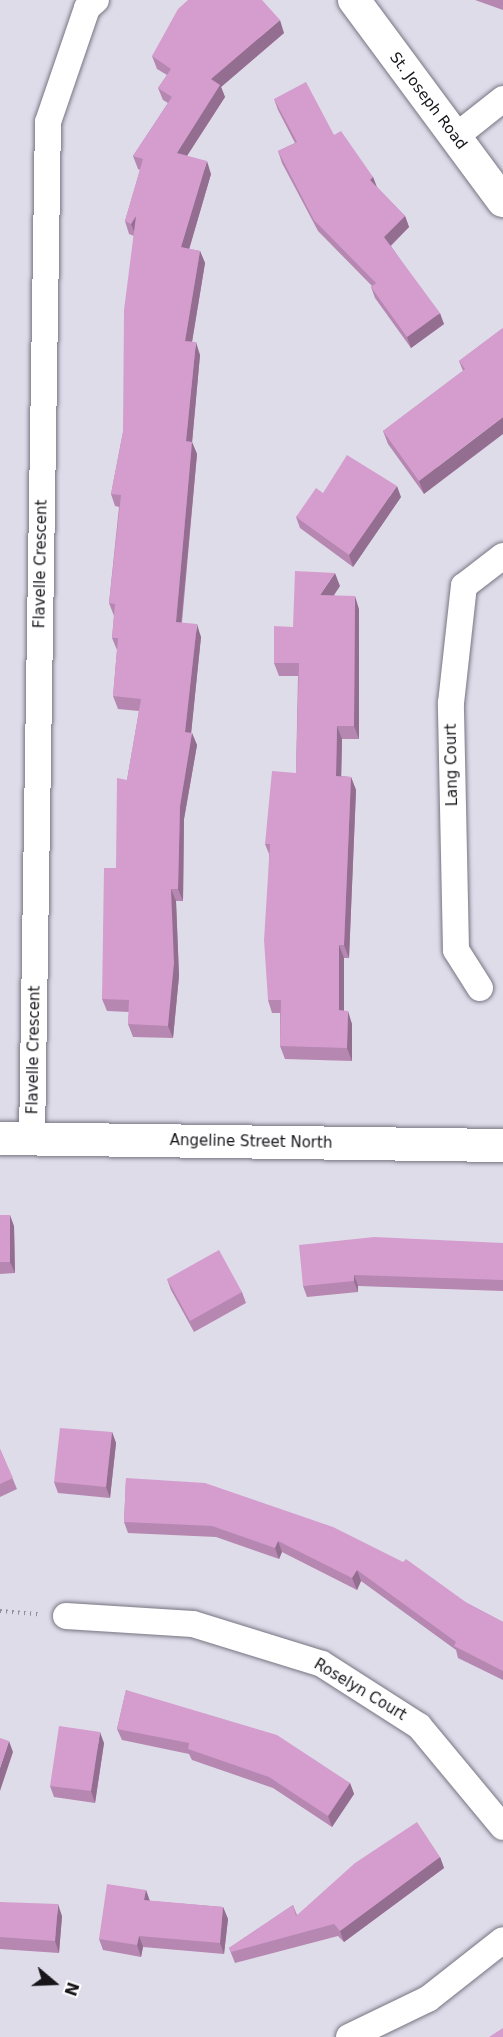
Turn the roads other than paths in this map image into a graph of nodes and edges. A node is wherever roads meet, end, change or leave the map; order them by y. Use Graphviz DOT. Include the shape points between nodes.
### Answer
graph roads {
  1 [pos="96,0"];
  2 [pos="354,0"];
  3 [pos="503,99"];
  4 [pos="455,137"];
  5 [pos="503,201"];
  6 [pos="503,556"];
  7 [pos="480,988"];
  8 [pos="0,1138"];
  9 [pos="32,1139"];
  10 [pos="503,1145"];
  11 [pos="66,1616"];
  12 [pos="503,1827"];
  13 [pos="503,1940"];
  14 [pos="349,2037"];
  1 -- 9 [label="street, Flavelle Crescent" via="87,8 48,122"];
  2 -- 4 [label="street, St. Joseph Road"];
  3 -- 4 [label="street"];
  4 -- 5 [label="street, St. Joseph Road"];
  6 -- 7 [label="street, Lang Court" via="464,586 450,703 456,950"];
  8 -- 9 [label="main road, Angeline Street North"];
  9 -- 10 [label="main road, Angeline Street North"];
  11 -- 12 [label="street, Roselyn Court" via="193,1624 322,1664 419,1726"];
  13 -- 14 [label="street" via="428,1999"];
}
